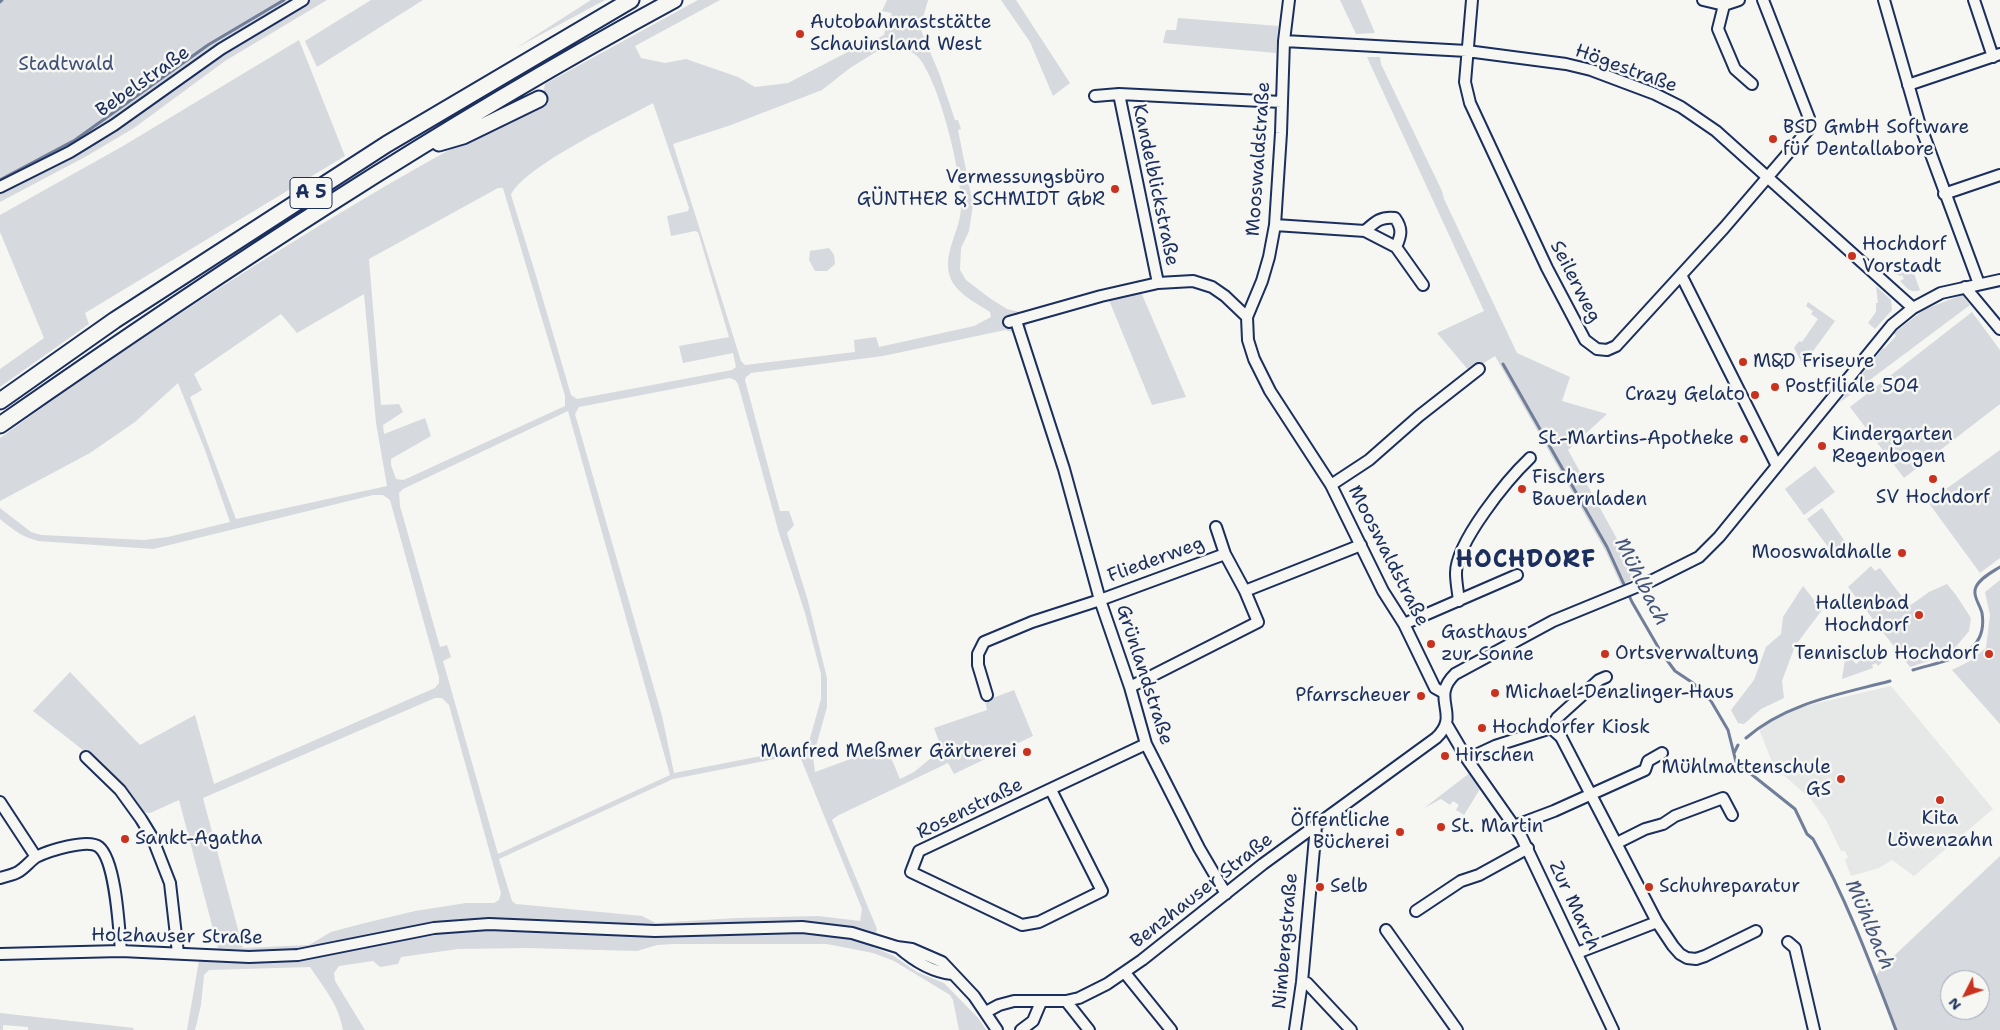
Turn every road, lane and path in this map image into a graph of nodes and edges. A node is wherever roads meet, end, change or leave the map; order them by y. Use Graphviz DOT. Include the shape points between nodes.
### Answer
graph roads {
  1 [pos="303,0"];
  2 [pos="632,0"];
  3 [pos="674,0"];
  4 [pos="1288,0"];
  5 [pos="1472,0"];
  6 [pos="1703,0"];
  7 [pos="1739,0"];
  8 [pos="1763,0"];
  9 [pos="1884,0"];
  10 [pos="1974,0"];
  11 [pos="1724,5"];
  12 [pos="1284,41"];
  13 [pos="1467,51"];
  14 [pos="1996,56"];
  15 [pos="1752,84"];
  16 [pos="1908,85"];
  17 [pos="1119,94"];
  18 [pos="1095,96"];
  19 [pos="539,99"];
  20 [pos="1282,102"];
  21 [pos="416,151"];
  22 [pos="2000,175"];
  23 [pos="1769,177"];
  24 [pos="0,187"];
  25 [pos="1944,194"];
  26 [pos="1275,225"];
  27 [pos="1365,231"];
  28 [pos="1396,247"];
  29 [pos="1681,275"];
  30 [pos="2000,280"];
  31 [pos="1158,283"];
  32 [pos="1979,284"];
  33 [pos="1423,285"];
  34 [pos="1965,287"];
  35 [pos="1913,308"];
  36 [pos="1247,317"];
  37 [pos="2000,329"];
  38 [pos="1479,369"];
  39 [pos="0,401"];
  40 [pos="0,424"];
  41 [pos="1530,458"];
  42 [pos="1777,466"];
  43 [pos="1331,485"];
  44 [pos="1216,527"];
  45 [pos="1361,545"];
  46 [pos="1225,554"];
  47 [pos="1517,575"];
  48 [pos="1245,591"];
  49 [pos="1100,600"];
  50 [pos="1460,601"];
  51 [pos="1404,624"];
  52 [pos="1606,677"];
  53 [pos="1130,687"];
  54 [pos="1444,693"];
  55 [pos="988,695"];
  56 [pos="1447,725"];
  57 [pos="1551,728"];
  58 [pos="1146,744"];
  59 [pos="1662,753"];
  60 [pos="86,757"];
  61 [pos="1467,759"];
  62 [pos="1050,790"];
  63 [pos="1592,794"];
  64 [pos="0,802"];
  65 [pos="1732,815"];
  66 [pos="1316,826"];
  67 [pos="1514,826"];
  68 [pos="1617,843"];
  69 [pos="1528,848"];
  70 [pos="36,857"];
  71 [pos="0,878"];
  72 [pos="1226,894"];
  73 [pos="1416,911"];
  74 [pos="1657,922"];
  75 [pos="1386,930"];
  76 [pos="1756,931"];
  77 [pos="1788,942"];
  78 [pos="120,951"];
  79 [pos="1577,953"];
  80 [pos="0,954"];
  81 [pos="178,954"];
  82 [pos="1125,973"];
  83 [pos="1302,982"];
  84 [pos="1066,1001"];
  85 [pos="1041,1002"];
  86 [pos="986,1012"];
  87 [pos="997,1030"];
  88 [pos="1021,1030"];
  89 [pos="1089,1030"];
  90 [pos="1171,1030"];
  91 [pos="1295,1030"];
  92 [pos="1351,1030"];
  93 [pos="1457,1030"];
  94 [pos="1612,1030"];
  95 [pos="1814,1030"];
  1 -- 24 [label="street, Bebelstraße" via="221,49 78,148"];
  2 -- 39 [label="highway, A 5" via="372,154 115,320"];
  3 -- 21 [label="highway, A 5" via="518,87"];
  4 -- 12 [label="street, Mooswaldstraße"];
  5 -- 13 [label="street, Seilerweg"];
  6 -- 11 [label="street"];
  7 -- 11 [label="street"];
  8 -- 23 [label="street, Seilerweg" via="1810,124 1806,135"];
  9 -- 16 [label="street"];
  10 -- 14 [label="street"];
  11 -- 15 [label="street" via="1718,29 1735,69"];
  12 -- 13 [label="street, Högestraße"];
  12 -- 20 [label="street, Mooswaldstraße"];
  13 -- 23 [label="street, Högestraße" via="1591,70 1656,94 1716,131"];
  13 -- 29 [label="street, Seilerweg" via="1465,82 1470,103 1547,268 1587,344 1607,350 1616,346"];
  14 -- 16 [label="street"];
  16 -- 25 [label="street"];
  17 -- 18 [label="street, Kandelblickstraße"];
  17 -- 20 [label="street, Kandelblickstraße"];
  17 -- 31 [label="street, Kandelblickstraße"];
  19 -- 21 [label="highway" via="463,136"];
  20 -- 26 [label="street, Mooswaldstraße"];
  21 -- 40 [label="highway, A 5" via="206,284"];
  22 -- 25 [label="street"];
  23 -- 29 [label="street, Seilerweg"];
  23 -- 35 [label="street, Högestraße"];
  25 -- 32 [label="street"];
  26 -- 27 [label="street"];
  26 -- 36 [label="street, Mooswaldstraße" via="1264,274"];
  27 -- 28 [label="street"];
  27 -- 28 [label="street" via="1385,216 1395,218 1400,224 1401,234"];
  28 -- 33 [label="street"];
  29 -- 42 [label="street"];
  30 -- 32 [label="street"];
  31 -- 36 [label="street" via="1193,281 1212,287"];
  31 -- 49 [label="street, Grünlandstraße" via="1013,321 1064,469"];
  32 -- 34 [label="street"];
  34 -- 35 [label="street" via="1941,293"];
  34 -- 37 [label="street"];
  35 -- 42 [label="street" via="1879,338"];
  36 -- 43 [label="street, Mooswaldstraße" via="1248,340 1254,360 1270,391"];
  38 -- 43 [label="street, Mooswaldstraße" via="1442,396 1370,460"];
  41 -- 50 [label="street" via="1513,474 1463,548 1455,572"];
  42 -- 54 [label="street" via="1699,557 1662,576 1553,621 1455,674"];
  43 -- 45 [label="street, Mooswaldstraße"];
  44 -- 46 [label="street, Fliederweg"];
  45 -- 48 [label="street"];
  45 -- 51 [label="street, Mooswaldstraße" via="1383,591"];
  46 -- 48 [label="street, Fliederweg"];
  46 -- 49 [label="street, Fliederweg"];
  47 -- 50 [label="street"];
  48 -- 53 [label="street, Fliederweg" via="1258,622"];
  49 -- 53 [label="street, Grünlandstraße"];
  49 -- 55 [label="street, Grünlandstraße" via="984,642 978,654 978,665"];
  50 -- 51 [label="street"];
  51 -- 54 [label="street, Mooswaldstraße" via="1436,688"];
  52 -- 57 [label="street" via="1557,718"];
  53 -- 58 [label="street, Grünlandstraße"];
  54 -- 56 [label="street"];
  56 -- 61 [label="street, Zur March"];
  56 -- 66 [label="street, Benzhauser Straße" via="1436,738"];
  57 -- 61 [label="street" via="1495,746"];
  57 -- 63 [label="street" via="1561,737"];
  58 -- 62 [label="street, Rosenstraße"];
  58 -- 72 [label="street, Grünlandstraße"];
  59 -- 63 [label="street" via="1648,761 1645,770"];
  60 -- 81 [label="street" via="120,790 152,837 170,883"];
  61 -- 67 [label="street, Zur March"];
  62 -- 62 [label="street, Rosenstraße" via="919,851 912,872 1022,924 1039,922 1102,891"];
  63 -- 67 [label="street"];
  63 -- 68 [label="street"];
  64 -- 70 [label="street"];
  65 -- 68 [label="street" via="1723,798"];
  66 -- 72 [label="street, Benzhauser Straße"];
  66 -- 83 [label="street, Nimbergstraße"];
  67 -- 69 [label="street, Zur March"];
  68 -- 74 [label="street"];
  69 -- 73 [label="street" via="1479,875 1461,881"];
  69 -- 79 [label="street, Zur March"];
  70 -- 71 [label="street" via="18,872"];
  70 -- 78 [label="street" via="77,844 90,843 100,848 114,884"];
  72 -- 82 [label="street, Benzhauser Straße"];
  74 -- 76 [label="street" via="1680,954 1696,959"];
  74 -- 79 [label="street"];
  75 -- 93 [label="street"];
  77 -- 95 [label="street" via="1795,948"];
  78 -- 80 [label="street, Holzhauser Straße"];
  78 -- 81 [label="street, Holzhauser Straße"];
  79 -- 94 [label="street, Zur March"];
  81 -- 86 [label="street, Holzhauser Straße" via="298,955 434,928 489,924 655,931 802,928 852,933 912,949 942,962"];
  82 -- 84 [label="street, Benzhauser Straße" via="1092,992"];
  82 -- 90 [label="street"];
  83 -- 91 [label="street, Nimbergstraße"];
  83 -- 92 [label="street" via="1308,983"];
  84 -- 85 [label="street, Benzhauser Straße"];
  84 -- 89 [label="street"];
  85 -- 86 [label="street, Benzhauser Straße" via="1014,1001 999,1004"];
  85 -- 88 [label="street" via="1033,1021"];
  86 -- 87 [label="street, Holzhauser Straße"];
}
